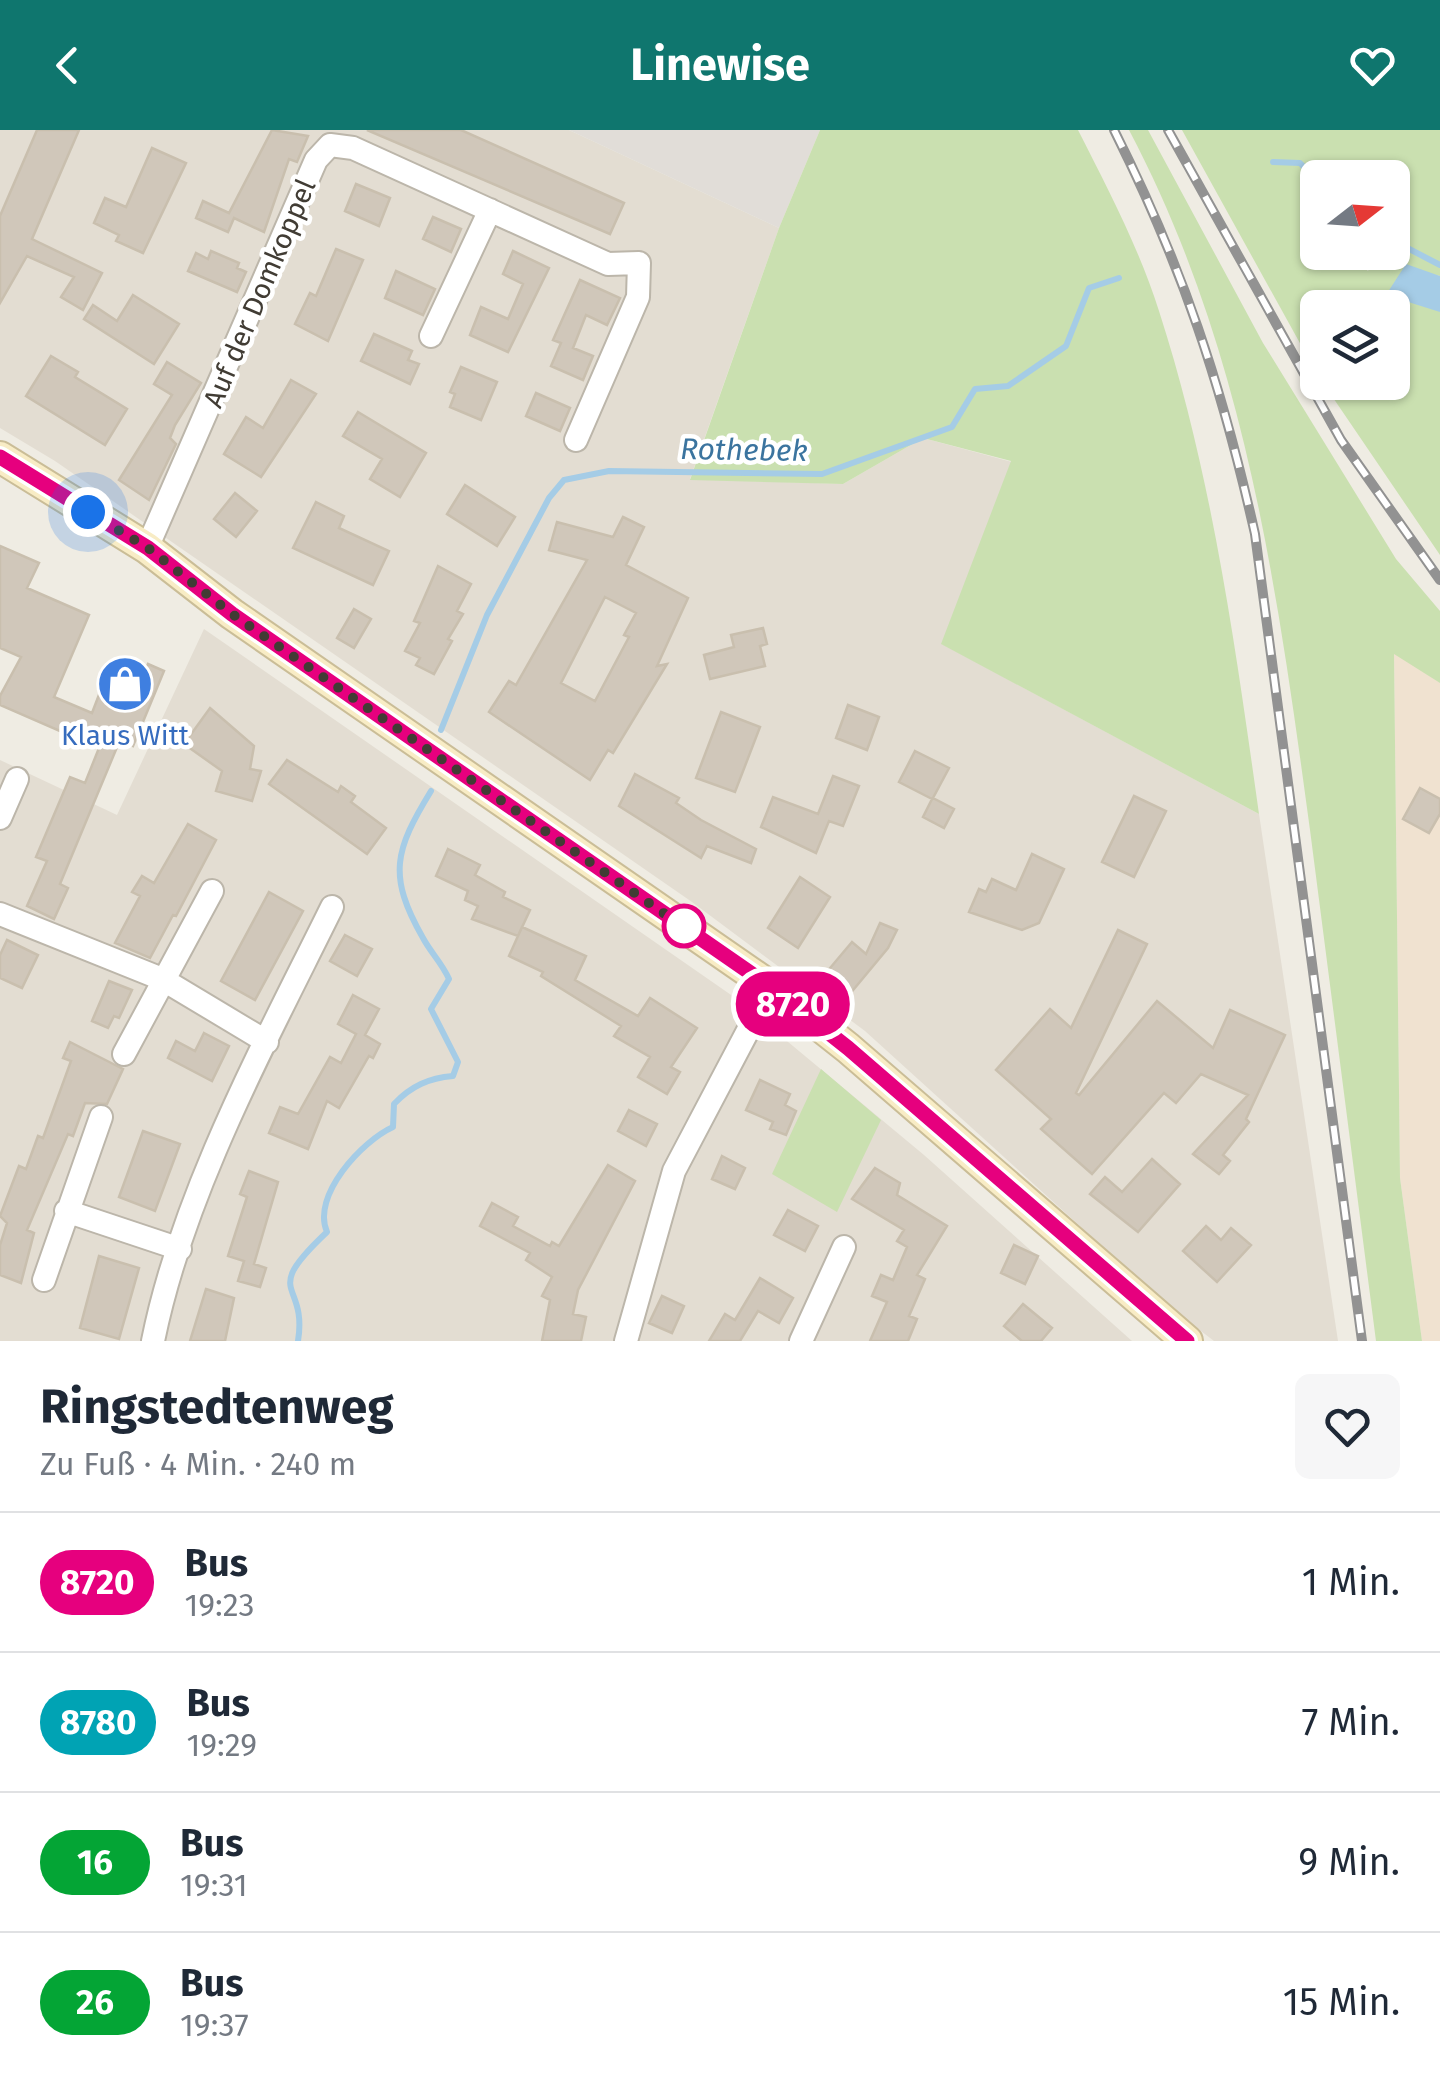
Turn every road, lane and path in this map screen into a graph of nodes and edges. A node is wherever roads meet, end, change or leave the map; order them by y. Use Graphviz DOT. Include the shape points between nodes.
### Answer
graph roads {
  1 [pos="490,210"];
  2 [pos="431,336"];
  3 [pos="576,440"];
  4 [pos="0,457"];
  5 [pos="148,548"];
  6 [pos="16,779"];
  7 [pos="0,818"];
  8 [pos="212,890"];
  9 [pos="332,907"];
  10 [pos="0,914"];
  11 [pos="162,979"];
  12 [pos="772,988"];
  13 [pos="267,1042"];
  14 [pos="124,1054"];
  15 [pos="101,1117"];
  16 [pos="66,1211"];
  17 [pos="844,1247"];
  18 [pos="180,1249"];
  19 [pos="44,1280"];
  20 [pos="153,1341"];
  21 [pos="626,1341"];
  22 [pos="801,1341"];
  23 [pos="1187,1341"];
  1 -- 2 [label="street"];
  1 -- 3 [label="street, Auf der Domkoppel" via="608,264 640,263 638,297"];
  1 -- 5 [label="street, Auf der Domkoppel" via="353,148 330,145 316,160"];
  4 -- 5 [label="main road"];
  5 -- 12 [label="main road" via="232,614"];
  6 -- 7 [label="street"];
  8 -- 11 [label="street"];
  9 -- 13 [label="street"];
  10 -- 11 [label="street"];
  11 -- 13 [label="street"];
  11 -- 14 [label="street"];
  12 -- 21 [label="street" via="674,1171"];
  12 -- 23 [label="main road"];
  13 -- 18 [label="street"];
  15 -- 16 [label="street"];
  16 -- 18 [label="street"];
  16 -- 19 [label="street"];
  17 -- 22 [label="street"];
  18 -- 20 [label="street"];
}
